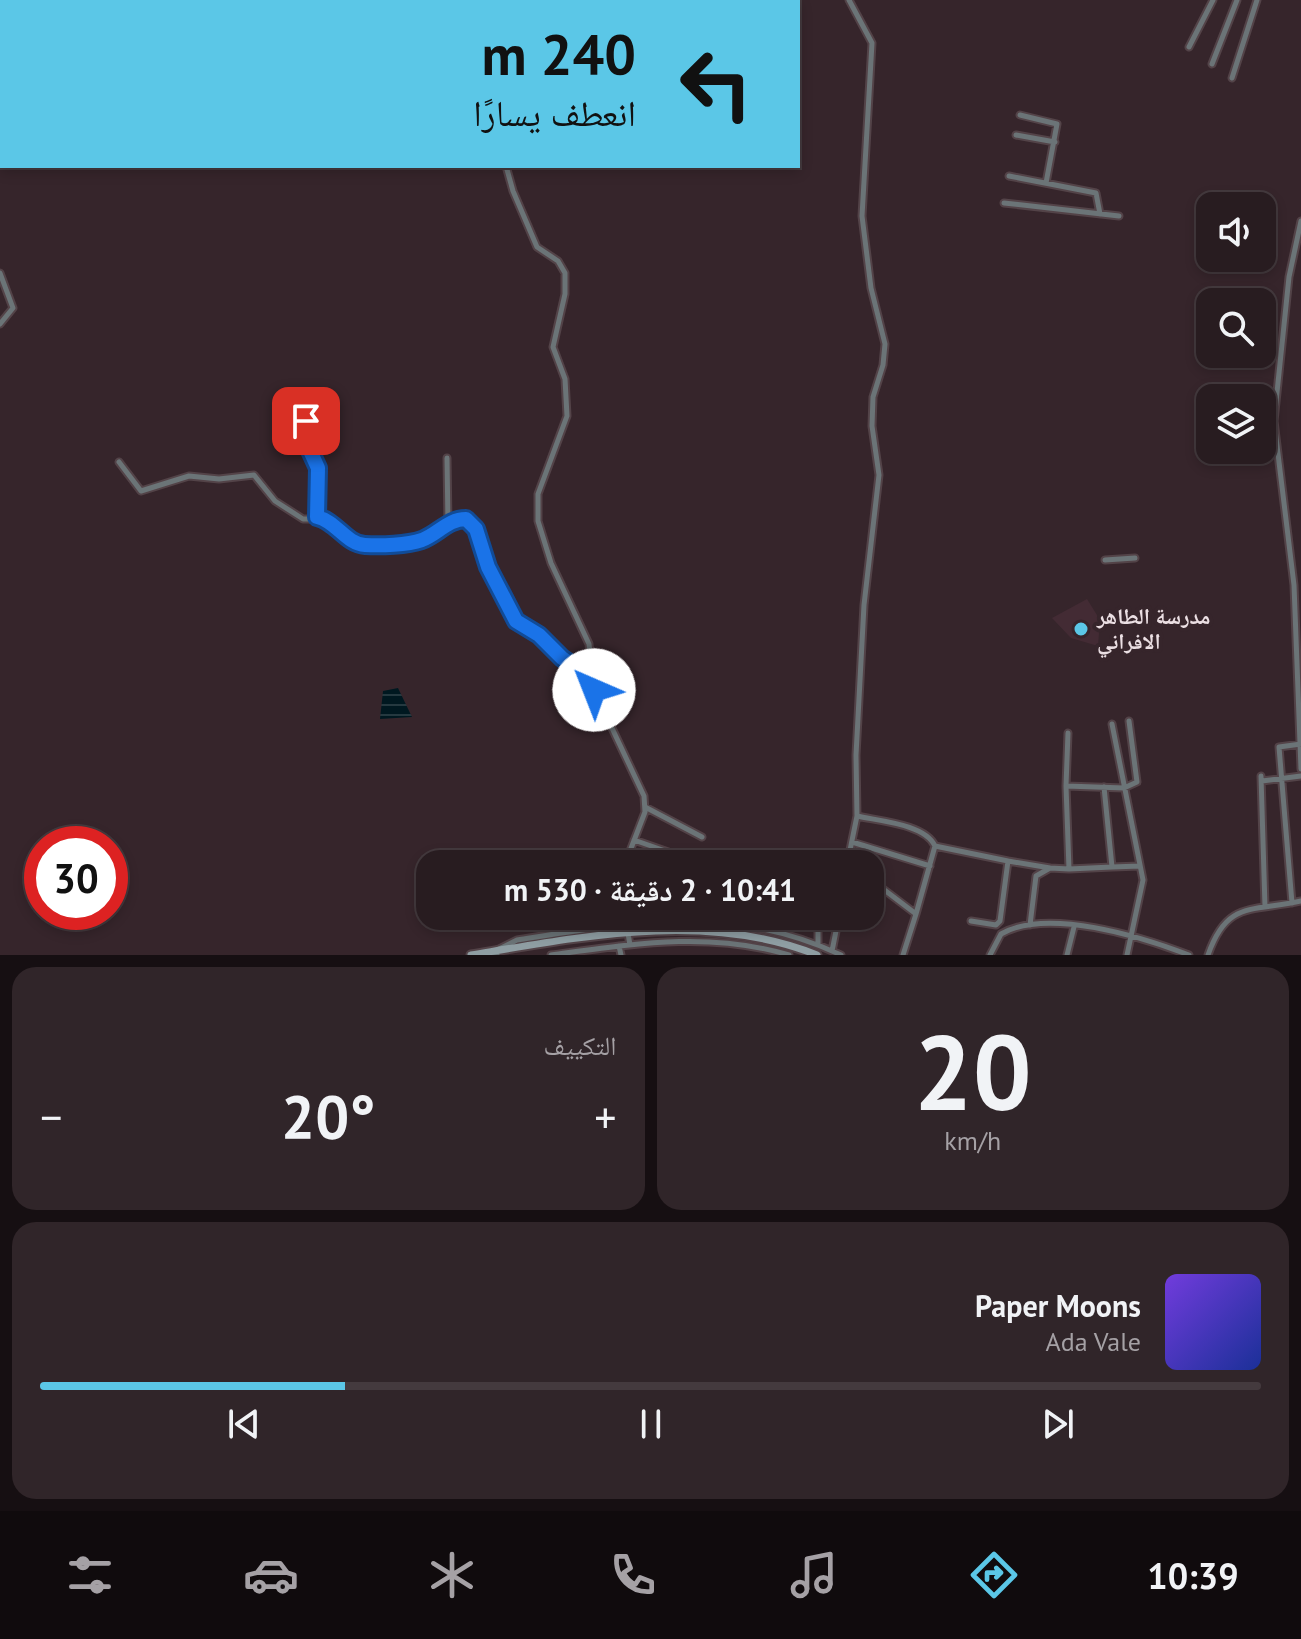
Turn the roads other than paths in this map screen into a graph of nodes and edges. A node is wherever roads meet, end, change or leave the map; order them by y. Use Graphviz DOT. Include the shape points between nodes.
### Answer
graph roads {
  1 [pos="849,0"];
  2 [pos="1213,0"];
  3 [pos="1237,0"];
  4 [pos="1257,0"];
  5 [pos="1189,47"];
  6 [pos="1212,64"];
  7 [pos="1232,78"];
  8 [pos="1020,115"];
  9 [pos="1016,135"];
  10 [pos="1055,142"];
  11 [pos="507,168"];
  12 [pos="1009,176"];
  13 [pos="1046,183"];
  14 [pos="1004,203"];
  15 [pos="1100,214"];
  16 [pos="1119,216"];
  17 [pos="1301,221"];
  18 [pos="0,273"];
  19 [pos="0,324"];
  20 [pos="306,421"];
  21 [pos="1278,452"];
  22 [pos="447,458"];
  23 [pos="119,462"];
  24 [pos="317,517"];
  25 [pos="448,524"];
  26 [pos="1135,558"];
  27 [pos="1105,560"];
  28 [pos="590,677"];
  29 [pos="1129,721"];
  30 [pos="1112,724"];
  31 [pos="1068,733"];
  32 [pos="1300,744"];
  33 [pos="1301,769"];
  34 [pos="1301,776"];
  35 [pos="1282,779"];
  36 [pos="1066,786"];
  37 [pos="1104,787"];
  38 [pos="1124,788"];
  39 [pos="645,807"];
  40 [pos="857,816"];
  41 [pos="702,837"];
  42 [pos="634,840"];
  43 [pos="852,842"];
  44 [pos="935,846"];
  45 [pos="630,850"];
  46 [pos="662,850"];
  47 [pos="850,850"];
  48 [pos="1008,861"];
  49 [pos="930,866"];
  50 [pos="1140,866"];
  51 [pos="1112,867"];
  52 [pos="1050,868"];
  53 [pos="1069,869"];
  54 [pos="884,890"];
  55 [pos="1301,901"];
  56 [pos="1292,903"];
  57 [pos="1265,907"];
  58 [pos="916,914"];
  59 [pos="971,921"];
  60 [pos="1030,925"];
  61 [pos="1074,927"];
  62 [pos="586,930"];
  63 [pos="628,930"];
  64 [pos="738,930"];
  65 [pos="773,930"];
  66 [pos="818,930"];
  67 [pos="836,930"];
  68 [pos="628,934"];
  69 [pos="738,934"];
  70 [pos="1129,936"];
  71 [pos="773,940"];
  72 [pos="548,944"];
  73 [pos="630,945"];
  74 [pos="818,945"];
  75 [pos="619,946"];
  76 [pos="832,951"];
  77 [pos="495,953"];
  78 [pos="778,953"];
  79 [pos="471,955"];
  80 [pos="552,955"];
  81 [pos="621,955"];
  82 [pos="789,955"];
  83 [pos="817,955"];
  84 [pos="841,955"];
  85 [pos="903,955"];
  86 [pos="990,955"];
  87 [pos="1067,955"];
  88 [pos="1127,955"];
  89 [pos="1189,955"];
  90 [pos="1208,955"];
  1 -- 40 [label="street" via="872,43 862,216 885,344 873,397 879,468 864,605"];
  2 -- 5 [label="street"];
  3 -- 6 [label="street"];
  4 -- 7 [label="street"];
  8 -- 10 [label="street" via="1057,124"];
  9 -- 10 [label="street"];
  10 -- 13 [label="street"];
  11 -- 28 [label="street" via="537,247 558,261 565,273 553,347 565,379 567,416 538,494 537,514 551,563 589,644"];
  12 -- 13 [label="street"];
  13 -- 15 [label="street" via="1096,193"];
  14 -- 15 [label="street"];
  15 -- 16 [label="street"];
  17 -- 21 [label="street" via="1275,386"];
  18 -- 19 [label="street" via="13,308"];
  20 -- 24 [label="street" via="301,431 318,472"];
  21 -- 32 [label="street" via="1294,585"];
  22 -- 25 [label="street"];
  23 -- 24 [label="street" via="141,491 189,476 254,475 275,501 303,519"];
  24 -- 25 [label="street" via="367,545 422,540"];
  25 -- 28 [label="street" via="470,522 516,621"];
  26 -- 27 [label="street"];
  28 -- 39 [label="street"];
  29 -- 38 [label="street" via="1138,777 1137,784"];
  30 -- 38 [label="street"];
  31 -- 36 [label="street"];
  32 -- 33 [label="street"];
  32 -- 35 [label="street" via="1279,747"];
  34 -- 35 [label="street"];
  35 -- 56 [label="street"];
  35 -- 57 [label="street" via="1262,779"];
  36 -- 37 [label="street"];
  36 -- 53 [label="street"];
  37 -- 38 [label="street"];
  37 -- 51 [label="street"];
  38 -- 50 [label="street"];
  39 -- 41 [label="street"];
  39 -- 42 [label="street"];
  40 -- 43 [label="street"];
  40 -- 44 [label="street" via="914,831"];
  42 -- 45 [label="street"];
  42 -- 46 [label="street"];
  43 -- 47 [label="street"];
  43 -- 49 [label="street"];
  44 -- 48 [label="street"];
  44 -- 49 [label="street"];
  48 -- 52 [label="street"];
  48 -- 59 [label="street" via="1000,921"];
  49 -- 58 [label="street"];
  50 -- 51 [label="street"];
  50 -- 70 [label="street" via="1143,880"];
  51 -- 53 [label="street"];
  52 -- 53 [label="street"];
  52 -- 60 [label="street" via="1035,879"];
  54 -- 58 [label="street"];
  55 -- 56 [label="street"];
  56 -- 57 [label="street"];
  57 -- 90 [label="street" via="1227,918"];
  58 -- 85 [label="street"];
  60 -- 61 [label="street"];
  60 -- 86 [label="street" via="1001,934"];
  61 -- 70 [label="street"];
  61 -- 87 [label="street"];
  62 -- 77 [label="street" via="510,941"];
  63 -- 68 [label="street"];
  64 -- 69 [label="main road"];
  65 -- 71 [label="main road"];
  65 -- 74 [label="street"];
  66 -- 74 [label="street"];
  67 -- 76 [label="street"];
  68 -- 69 [label="main road"];
  68 -- 72 [label="main road"];
  68 -- 73 [label="street"];
  69 -- 71 [label="main road"];
  70 -- 88 [label="street"];
  70 -- 89 [label="street"];
  71 -- 78 [label="main road"];
  71 -- 83 [label="main road"];
  72 -- 77 [label="main road"];
  72 -- 80 [label="main road"];
  73 -- 75 [label="street"];
  73 -- 78 [label="street" via="710,939"];
  74 -- 76 [label="street"];
  75 -- 80 [label="street"];
  75 -- 81 [label="street"];
  76 -- 84 [label="street"];
  77 -- 79 [label="main road"];
  78 -- 82 [label="street"];
}
